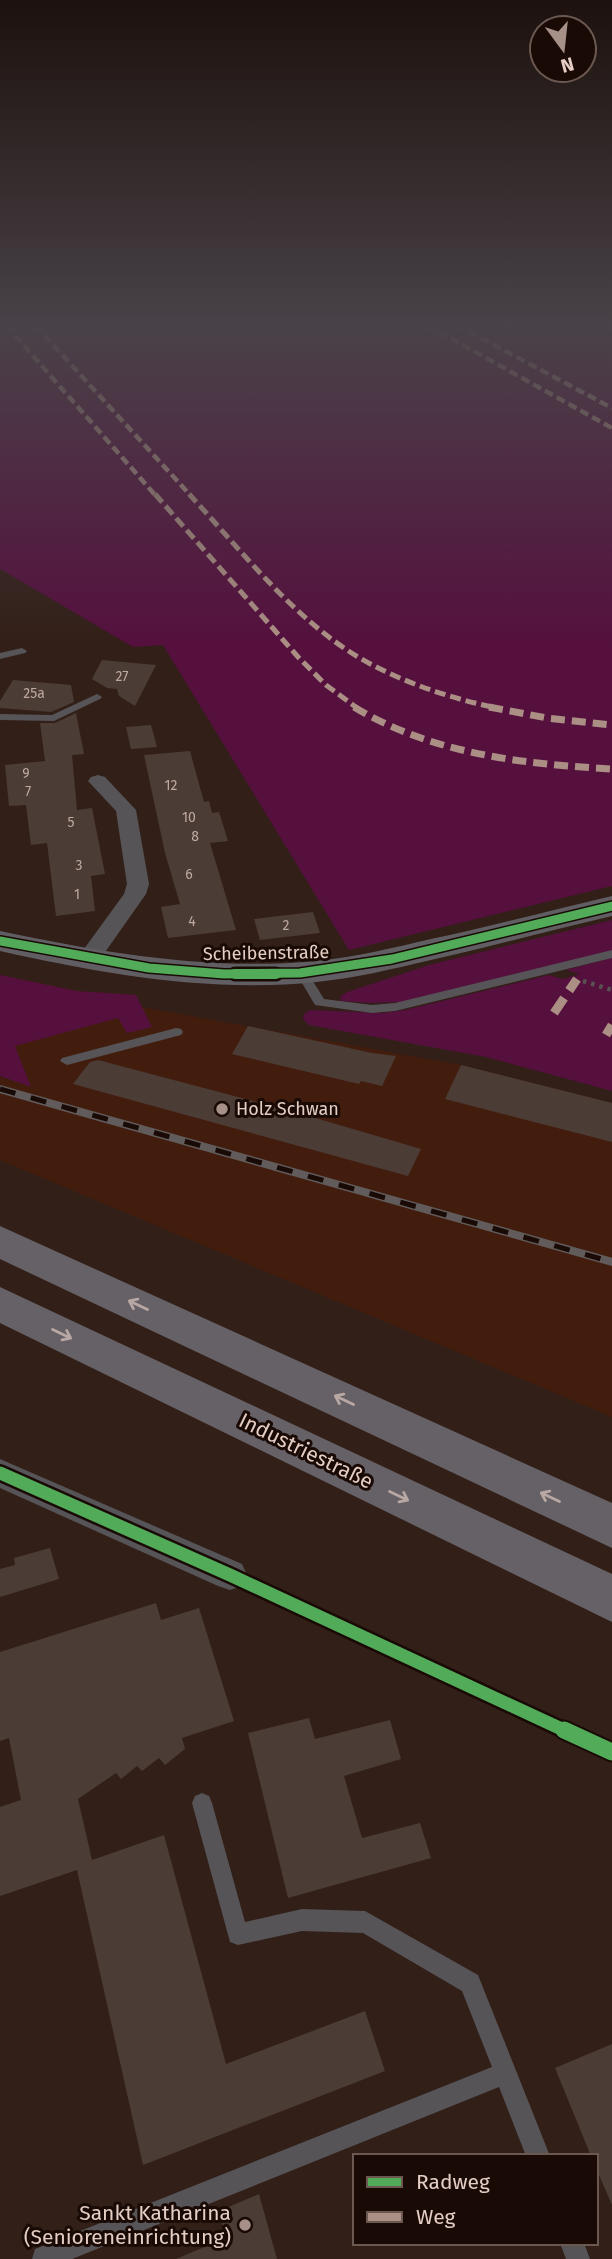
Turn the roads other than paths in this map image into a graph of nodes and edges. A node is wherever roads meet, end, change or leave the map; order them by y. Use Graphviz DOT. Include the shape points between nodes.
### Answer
graph roads {
  1 [pos="22,651"];
  2 [pos="0,656"];
  3 [pos="97,697"];
  4 [pos="0,718"];
  5 [pos="98,781"];
  6 [pos="612,906"];
  7 [pos="0,941"];
  8 [pos="612,954"];
  9 [pos="88,960"];
  10 [pos="302,973"];
  11 [pos="176,1032"];
  12 [pos="67,1061"];
  13 [pos="0,1241"];
  14 [pos="0,1304"];
  15 [pos="0,1473"];
  16 [pos="612,1526"];
  17 [pos="230,1575"];
  18 [pos="612,1600"];
  19 [pos="202,1803"];
  20 [pos="506,2073"];
  21 [pos="537,2154"];
  22 [pos="44,2258"];
  1 -- 2 [label="lane"];
  3 -- 4 [label="lane" via="54,718"];
  5 -- 9 [label="street" via="126,810 138,884"];
  6 -- 10 [label="street, Scheibenstraße" via="353,967"];
  7 -- 9 [label="street, Scheibenstraße"];
  8 -- 10 [label="lane" via="372,1009 320,1002"];
  9 -- 10 [label="street, Scheibenstraße" via="230,974"];
  11 -- 12 [label="lane"];
  16 -- 13 [label="highway, one-way"];
  14 -- 18 [label="highway, Industriestraße, one-way"];
  15 -- 17 [label="street"];
  19 -- 20 [label="lane" via="239,1934 302,1920 365,1922 470,1983"];
  20 -- 21 [label="lane"];
  20 -- 22 [label="lane"];
}
